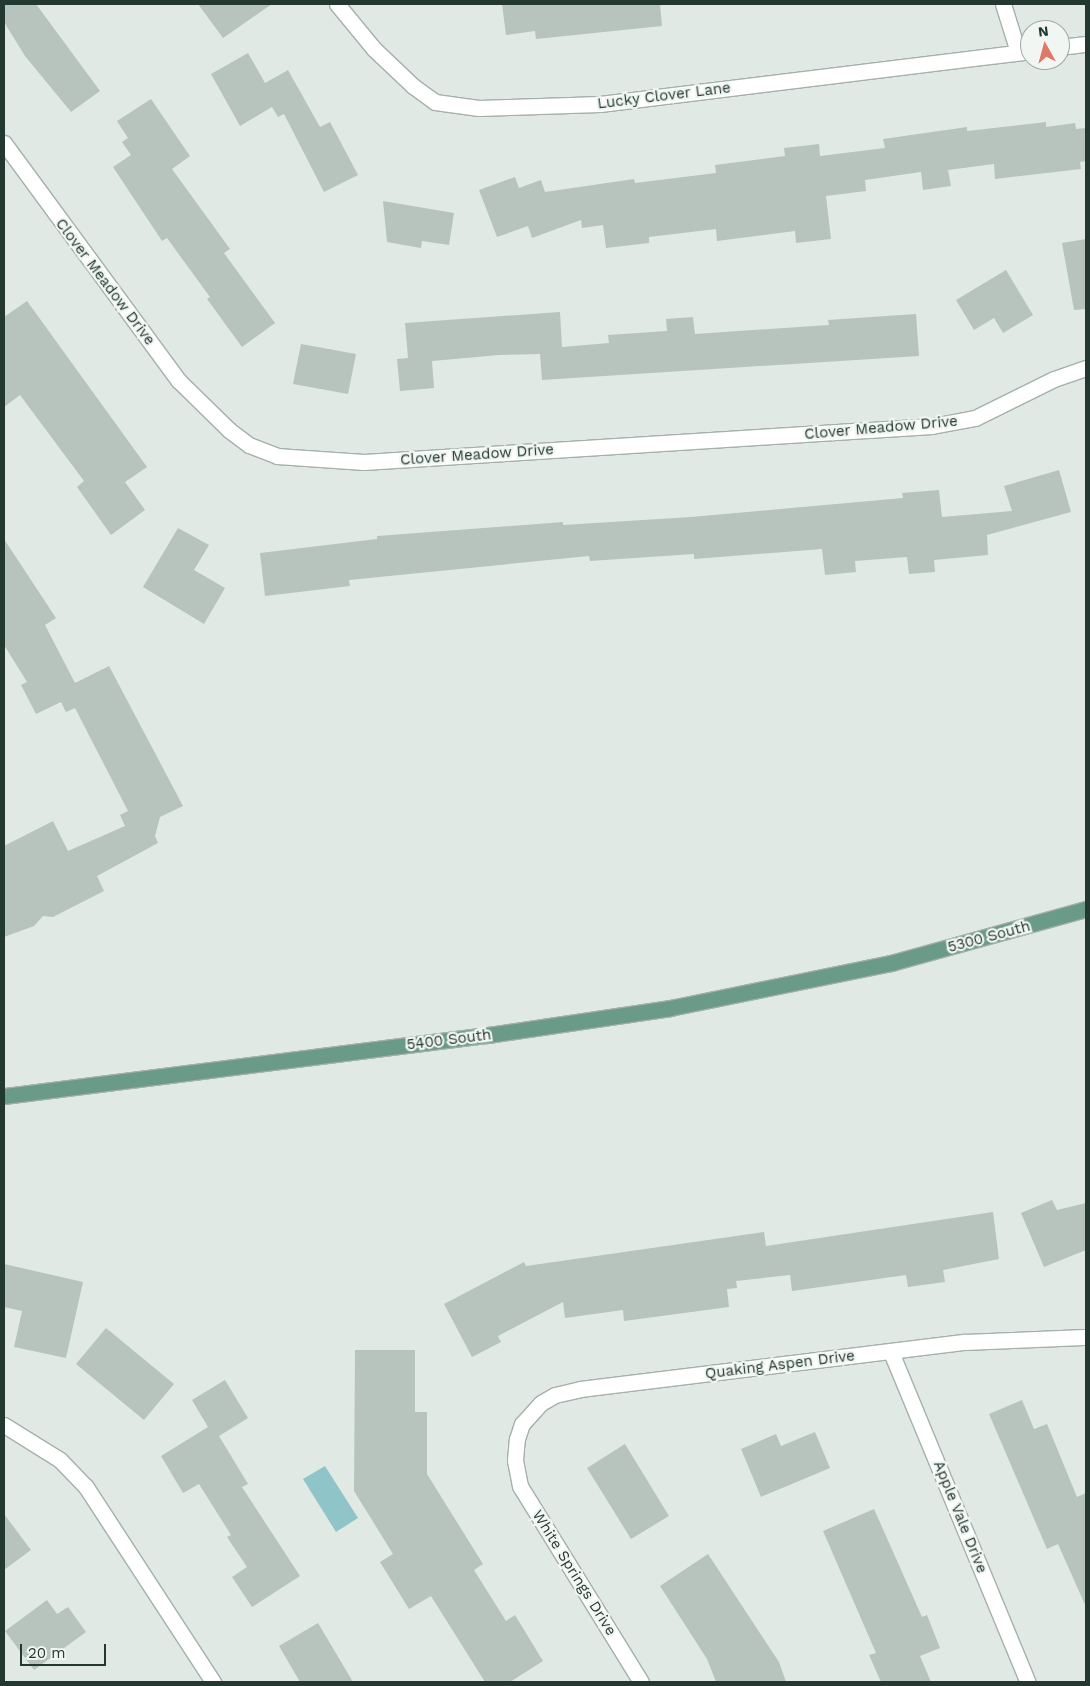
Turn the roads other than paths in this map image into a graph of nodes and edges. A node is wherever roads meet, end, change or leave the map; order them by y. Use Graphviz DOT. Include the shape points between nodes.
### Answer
graph roads {
  1 [pos="337,4"];
  2 [pos="1003,4"];
  3 [pos="1020,43"];
  4 [pos="1086,44"];
  5 [pos="1070,46"];
  6 [pos="1020,52"];
  7 [pos="4,143"];
  8 [pos="1086,368"];
  9 [pos="1086,909"];
  10 [pos="891,963"];
  11 [pos="4,1096"];
  12 [pos="1086,1337"];
  13 [pos="891,1352"];
  14 [pos="4,1424"];
  15 [pos="515,1460"];
  16 [pos="213,1682"];
  17 [pos="641,1682"];
  18 [pos="1028,1682"];
  1 -- 6 [label="street, Lucky Clover Lane" via="374,49 413,86 435,102 479,108 600,104"];
  2 -- 3 [label="street"];
  4 -- 5 [label="street"];
  7 -- 8 [label="street, Clover Meadow Drive" via="178,380 229,430 249,445 277,456 364,462 932,426 975,418 1054,379"];
  9 -- 10 [label="main road, 5300 South"];
  10 -- 11 [label="main road, 5400 South" via="670,1008 586,1021"];
  12 -- 13 [label="street, Quaking Aspen Drive" via="965,1342"];
  13 -- 15 [label="street, Quaking Aspen Drive" via="555,1395 542,1403 522,1424"];
  13 -- 18 [label="street, Apple Vale Drive"];
  14 -- 16 [label="street" via="60,1460 86,1487"];
  15 -- 17 [label="street, White Springs Drive" via="520,1486"];
}
